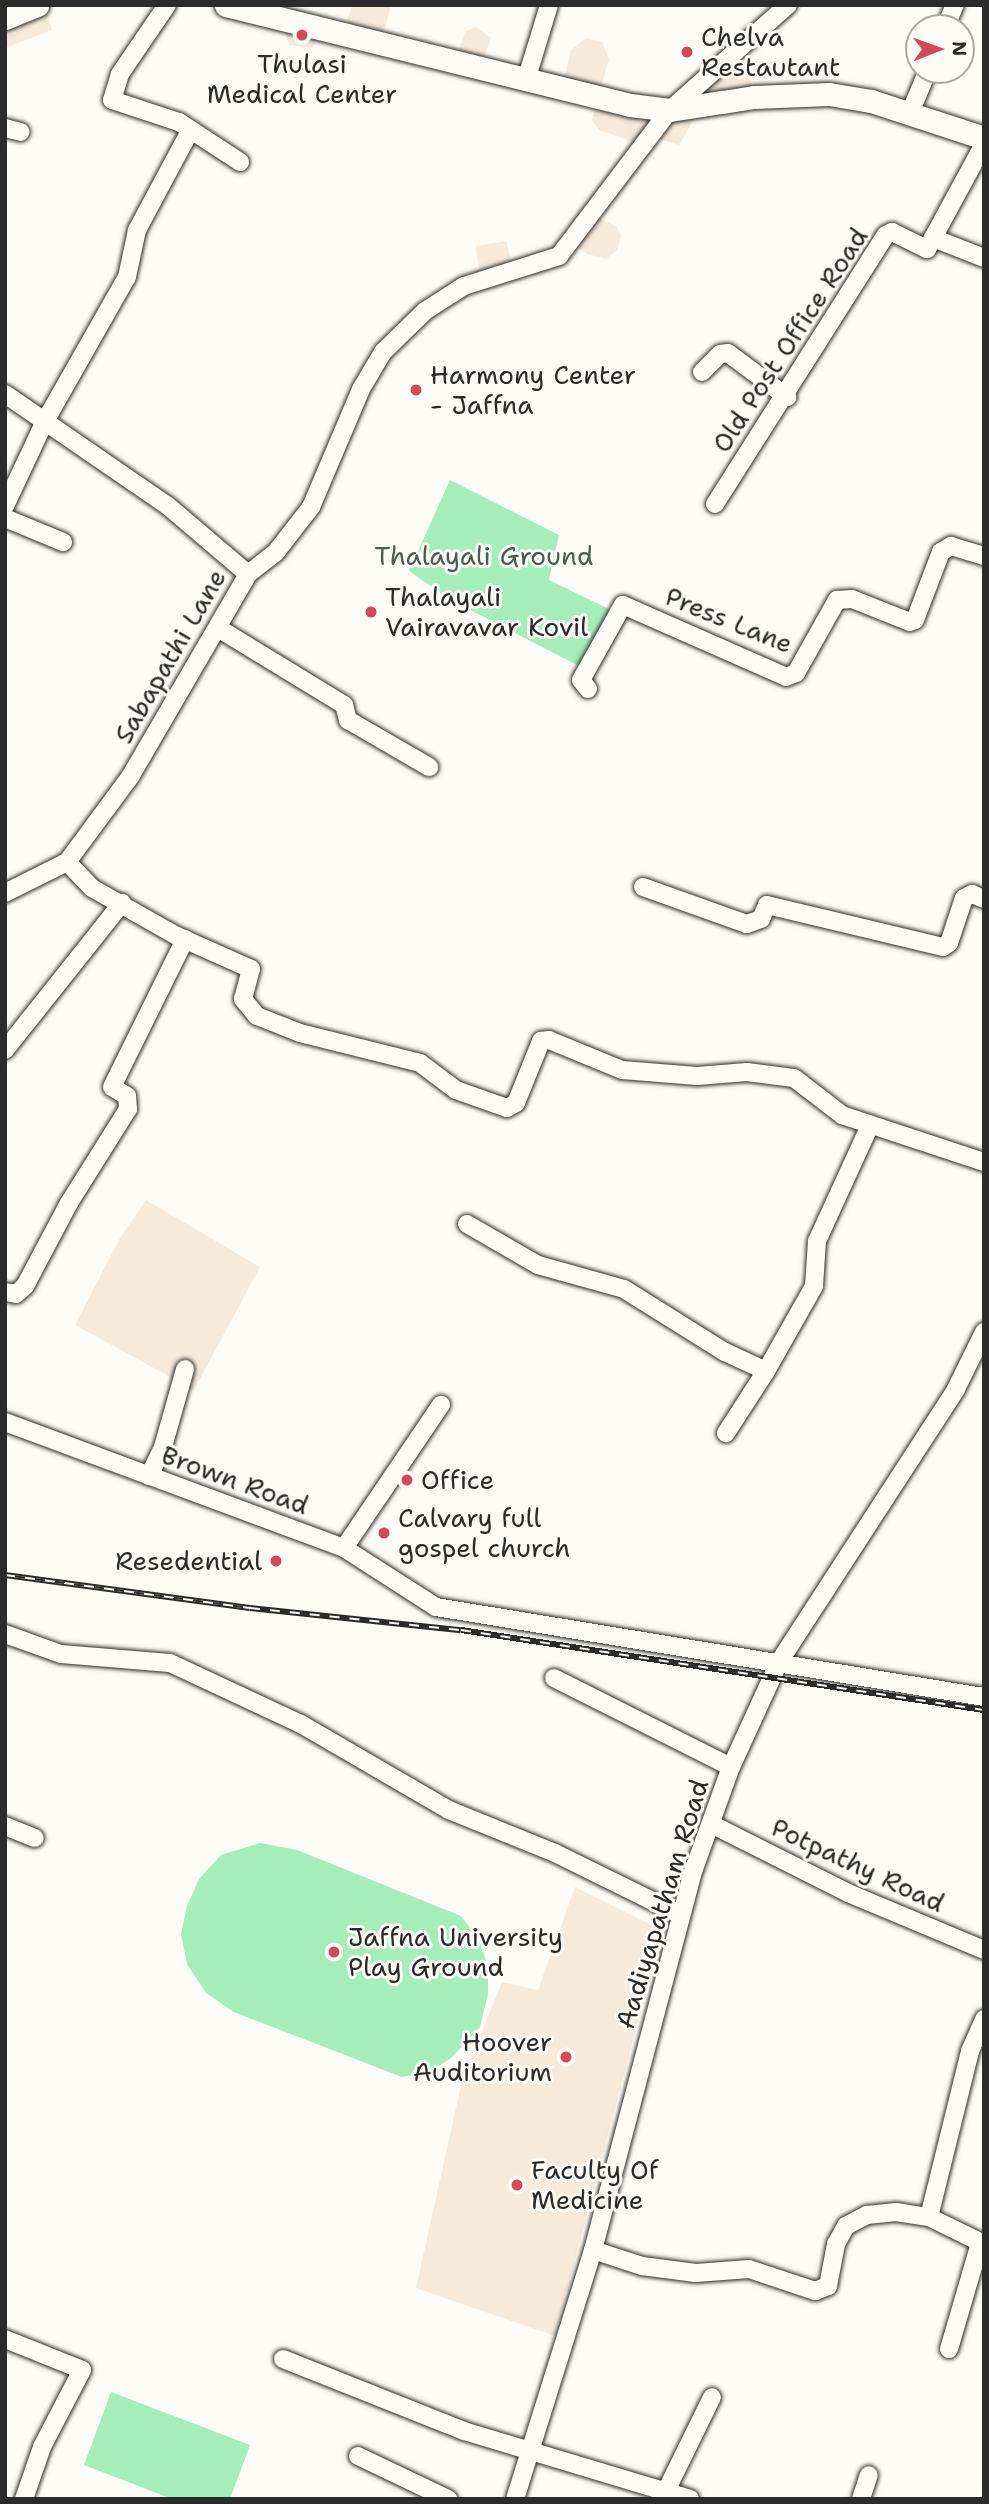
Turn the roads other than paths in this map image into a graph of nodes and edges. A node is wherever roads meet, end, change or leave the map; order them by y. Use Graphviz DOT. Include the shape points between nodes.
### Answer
graph roads {
  1 [pos="37,5"];
  2 [pos="167,5"];
  3 [pos="226,5"];
  4 [pos="549,5"];
  5 [pos="788,5"];
  6 [pos="5,18"];
  7 [pos="527,77"];
  8 [pos="922,84"];
  9 [pos="670,110"];
  10 [pos="910,113"];
  11 [pos="190,131"];
  12 [pos="984,138"];
  13 [pos="984,144"];
  14 [pos="240,162"];
  15 [pos="933,238"];
  16 [pos="984,258"];
  17 [pos="702,372"];
  18 [pos="5,394"];
  19 [pos="787,397"];
  20 [pos="44,423"];
  21 [pos="715,503"];
  22 [pos="5,506"];
  23 [pos="5,518"];
  24 [pos="64,542"];
  25 [pos="984,556"];
  26 [pos="248,574"];
  27 [pos="218,628"];
  28 [pos="588,689"];
  29 [pos="429,767"];
  30 [pos="67,862"];
  31 [pos="643,887"];
  32 [pos="5,893"];
  33 [pos="984,899"];
  34 [pos="122,903"];
  35 [pos="185,939"];
  36 [pos="5,1051"];
  37 [pos="870,1125"];
  38 [pos="984,1162"];
  39 [pos="467,1224"];
  40 [pos="5,1292"];
  41 [pos="984,1332"];
  42 [pos="185,1368"];
  43 [pos="766,1370"];
  44 [pos="441,1405"];
  45 [pos="5,1422"];
  46 [pos="726,1433"];
  47 [pos="149,1476"];
  48 [pos="344,1548"];
  49 [pos="5,1634"];
  50 [pos="779,1662"];
  51 [pos="554,1678"];
  52 [pos="984,1698"];
  53 [pos="730,1767"];
  54 [pos="711,1824"];
  55 [pos="5,1826"];
  56 [pos="35,1838"];
  57 [pos="681,1915"];
  58 [pos="984,1950"];
  59 [pos="984,2019"];
  60 [pos="929,2217"];
  61 [pos="982,2243"];
  62 [pos="593,2250"];
  63 [pos="5,2339"];
  64 [pos="949,2349"];
  65 [pos="283,2359"];
  66 [pos="712,2397"];
  67 [pos="532,2453"];
  68 [pos="358,2456"];
  69 [pos="869,2475"];
  70 [pos="667,2489"];
  71 [pos="24,2499"];
  72 [pos="448,2499"];
  73 [pos="515,2499"];
  74 [pos="690,2499"];
  75 [pos="861,2499"];
  1 -- 6 [label="main road"];
  2 -- 11 [label="street" via="120,74 112,100 167,117"];
  3 -- 7 [label="main road"];
  4 -- 7 [label="street"];
  5 -- 9 [label="street, Sabapathi Lane"];
  7 -- 9 [label="main road" via="630,105"];
  8 -- 10 [label="street"];
  9 -- 10 [label="main road" via="754,97 829,94"];
  9 -- 26 [label="street, Sabapathi Lane" via="559,256 464,286 425,311 383,352 361,389 311,508 276,552"];
  10 -- 12 [label="main road"];
  11 -- 14 [label="street"];
  11 -- 20 [label="street" via="137,230 127,277"];
  13 -- 15 [label="street"];
  15 -- 16 [label="street"];
  15 -- 19 [label="street, Old Post Office Road" via="927,248 921,248 892,232 887,235"];
  17 -- 19 [label="street" via="720,354 728,353"];
  18 -- 20 [label="street"];
  19 -- 21 [label="street, Old Post Office Road"];
  20 -- 22 [label="street"];
  20 -- 26 [label="street" via="169,506"];
  23 -- 24 [label="street"];
  25 -- 28 [label="street, Press Lane" via="951,546 941,552 915,620 910,622 852,599 838,600 796,673 786,677 623,605 582,680"];
  26 -- 27 [label="street, Sabapathi Lane"];
  27 -- 29 [label="street" via="344,705 348,720"];
  27 -- 30 [label="street, Sabapathi Lane" via="130,777"];
  30 -- 32 [label="street, Sabapathi Lane"];
  30 -- 34 [label="street" via="92,888"];
  31 -- 33 [label="street" via="747,924 761,919 767,905 943,947 949,943 964,898 972,894"];
  34 -- 35 [label="street"];
  34 -- 36 [label="street"];
  35 -- 37 [label="street" via="251,969 243,999 257,1016 300,1034 420,1063 456,1090 507,1108 516,1103 541,1041 549,1040 622,1070 697,1076 747,1072 794,1079 842,1115"];
  35 -- 40 [label="street" via="112,1087 127,1096 128,1110 69,1203 25,1286 16,1294"];
  37 -- 38 [label="street"];
  37 -- 43 [label="street" via="817,1241 814,1286"];
  39 -- 43 [label="street" via="538,1265 624,1289 725,1352"];
  41 -- 50 [label="street, Aadiyapatham Road" via="956,1389"];
  42 -- 47 [label="street" via="163,1447"];
  43 -- 46 [label="street"];
  44 -- 48 [label="street"];
  45 -- 47 [label="street, Brown Road"];
  47 -- 48 [label="street, Brown Road"];
  48 -- 50 [label="street, Brown Road" via="436,1607"];
  49 -- 57 [label="street" via="61,1654 170,1663 301,1724 449,1810 555,1853"];
  50 -- 52 [label="street"];
  50 -- 53 [label="street, Aadiyapatham Road"];
  51 -- 53 [label="street"];
  53 -- 54 [label="street, Aadiyapatham Road"];
  54 -- 57 [label="street, Aadiyapatham Road"];
  54 -- 58 [label="street, Potpathy Road" via="848,1893"];
  55 -- 56 [label="street"];
  57 -- 62 [label="street, Aadiyapatham Road"];
  59 -- 60 [label="street" via="970,2051"];
  60 -- 61 [label="street"];
  60 -- 62 [label="street" via="867,2215 846,2226 836,2244 828,2286 815,2291 748,2269 696,2273 642,2266"];
  61 -- 64 [label="street"];
  62 -- 67 [label="street, Aadiyapatham Road"];
  63 -- 71 [label="street" via="82,2370 42,2446"];
  65 -- 67 [label="street"];
  66 -- 70 [label="street"];
  67 -- 70 [label="street"];
  67 -- 73 [label="street, Aadiyapatham Road"];
  68 -- 72 [label="street"];
  69 -- 75 [label="street"];
  70 -- 74 [label="street"];
}
